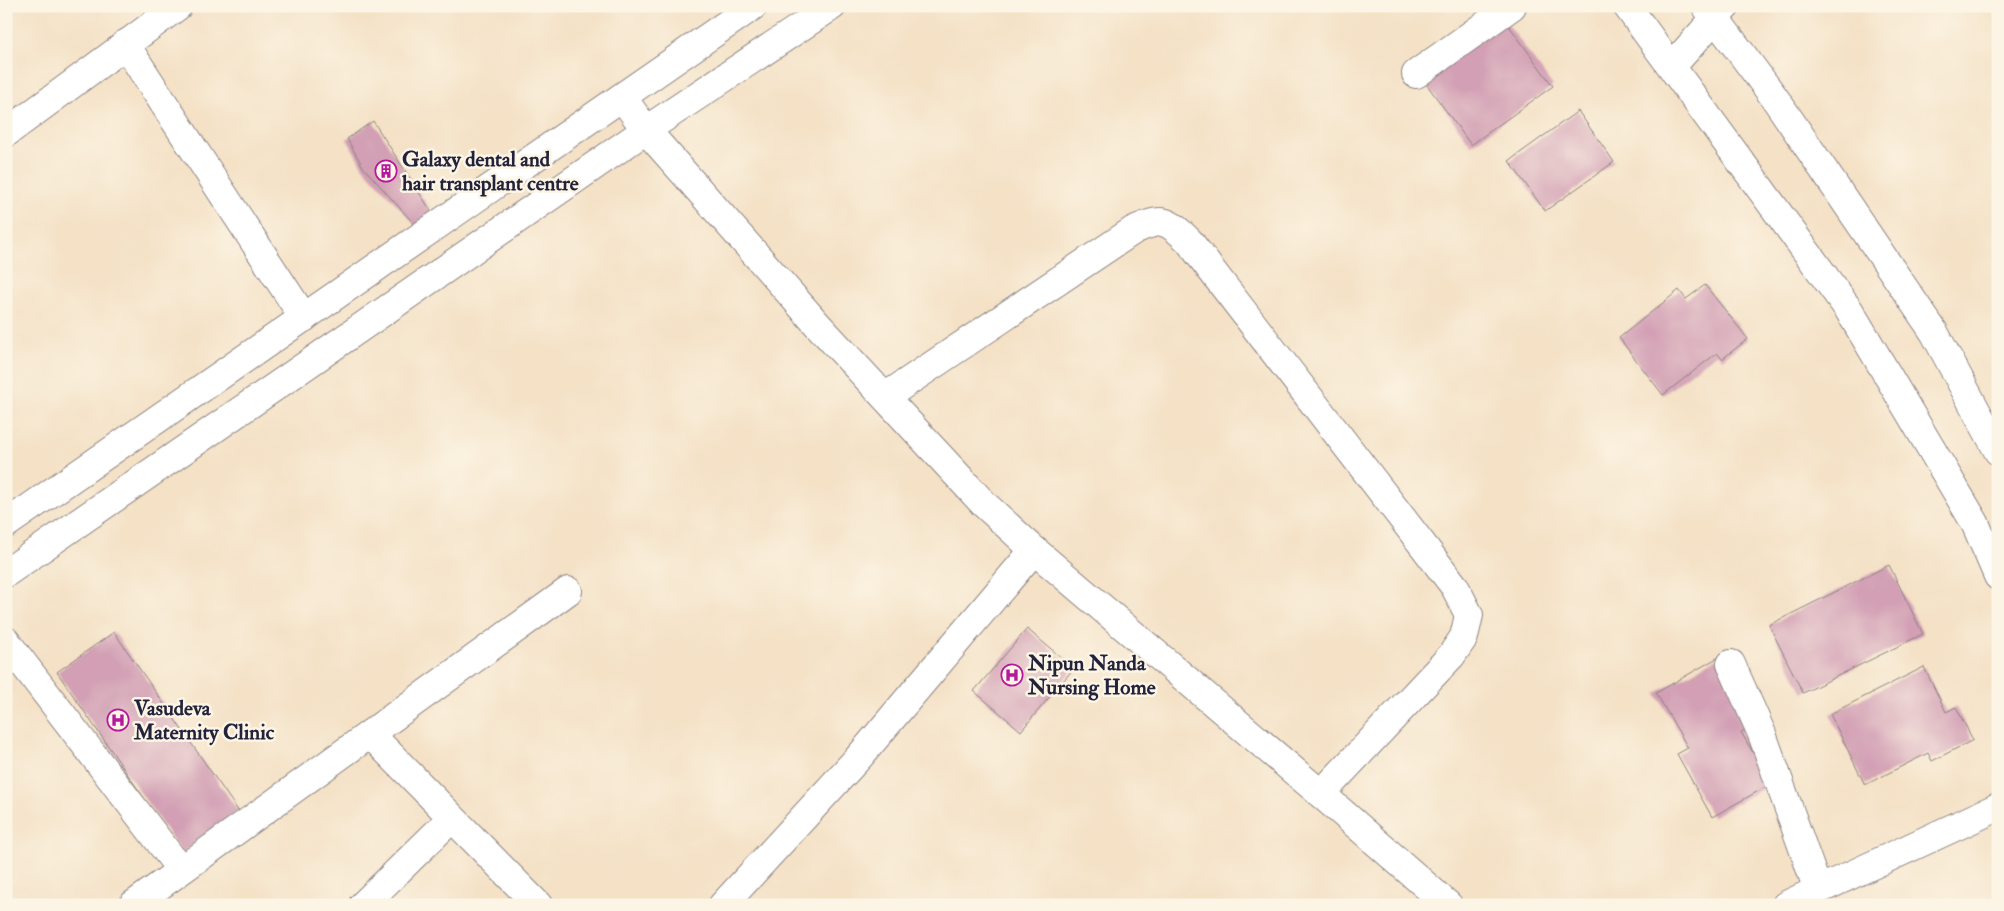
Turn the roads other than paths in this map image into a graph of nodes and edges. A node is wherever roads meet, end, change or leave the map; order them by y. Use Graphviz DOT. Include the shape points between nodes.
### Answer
graph roads {
  1 [pos="178,6"];
  2 [pos="753,6"];
  3 [pos="832,6"];
  4 [pos="1512,6"];
  5 [pos="1627,6"];
  6 [pos="1715,10"];
  7 [pos="125,44"];
  8 [pos="1672,66"];
  9 [pos="1416,74"];
  10 [pos="622,97"];
  11 [pos="646,130"];
  12 [pos="6,133"];
  13 [pos="304,318"];
  14 [pos="885,397"];
  15 [pos="1998,451"];
  16 [pos="6,524"];
  17 [pos="1034,550"];
  18 [pos="6,573"];
  19 [pos="1998,576"];
  20 [pos="568,591"];
  21 [pos="6,641"];
  22 [pos="1730,664"];
  23 [pos="370,734"];
  24 [pos="1321,794"];
  25 [pos="1998,807"];
  26 [pos="451,819"];
  27 [pos="181,870"];
  28 [pos="1818,890"];
  29 [pos="733,902"];
  30 [pos="133,905"];
  31 [pos="364,905"];
  32 [pos="538,905"];
  33 [pos="1448,905"];
  34 [pos="1786,905"];
  1 -- 7 [label="street"];
  2 -- 10 [label="street"];
  3 -- 11 [label="street"];
  4 -- 9 [label="street"];
  5 -- 8 [label="street"];
  6 -- 8 [label="street"];
  6 -- 15 [label="street" via="1934,332"];
  7 -- 12 [label="street"];
  7 -- 13 [label="street"];
  8 -- 19 [label="street" via="1849,310 1975,523"];
  10 -- 11 [label="street"];
  10 -- 13 [label="street"];
  11 -- 14 [label="street"];
  11 -- 18 [label="street"];
  13 -- 16 [label="street"];
  14 -- 17 [label="street" via="984,504"];
  14 -- 24 [label="street" via="1134,230 1154,221 1171,223 1189,241 1443,571 1469,615 1464,637 1451,656"];
  17 -- 24 [label="street"];
  17 -- 29 [label="street"];
  20 -- 23 [label="street"];
  21 -- 27 [label="street"];
  22 -- 28 [label="street" via="1762,734"];
  23 -- 26 [label="street"];
  23 -- 27 [label="street"];
  24 -- 33 [label="street"];
  25 -- 28 [label="street"];
  26 -- 31 [label="street"];
  26 -- 32 [label="street"];
  27 -- 30 [label="street"];
  28 -- 34 [label="street"];
}
